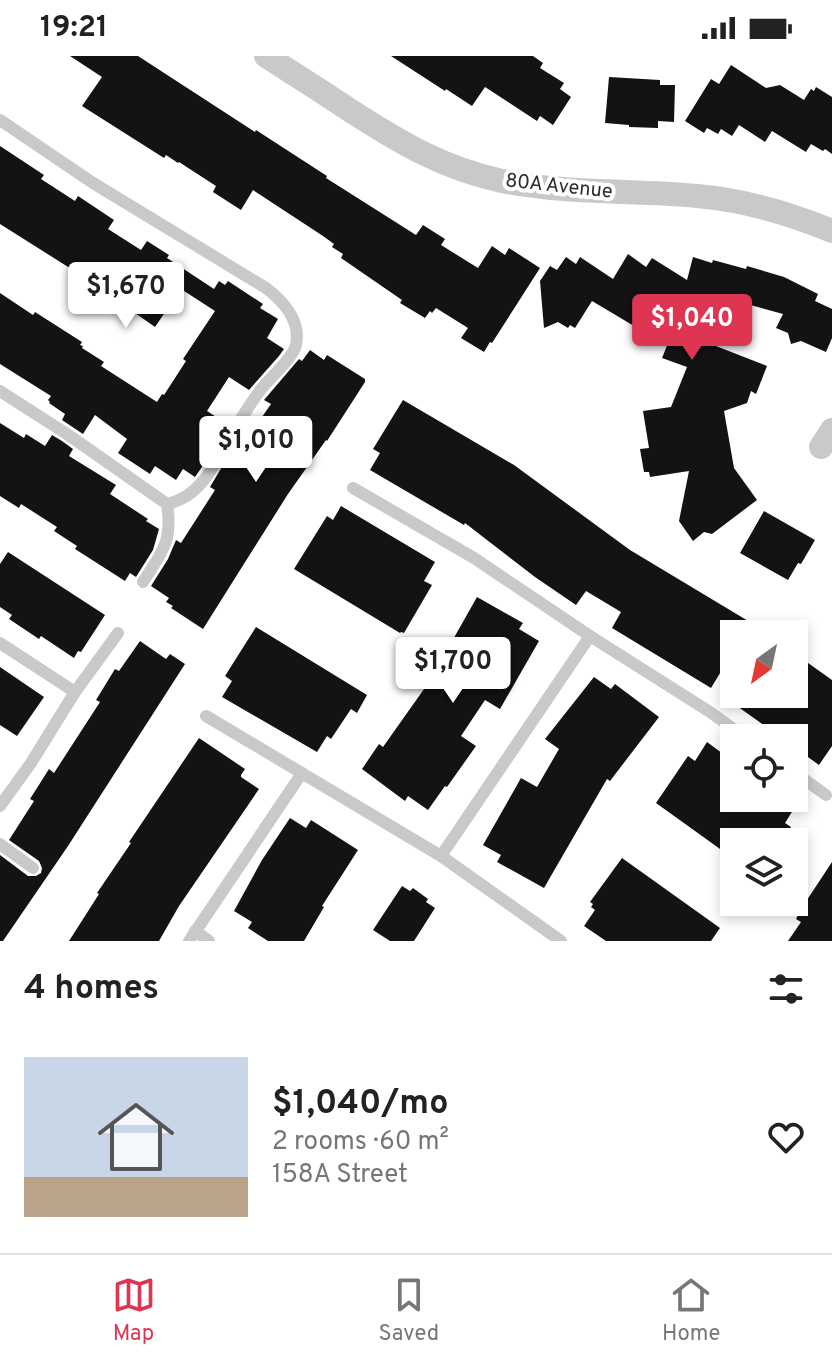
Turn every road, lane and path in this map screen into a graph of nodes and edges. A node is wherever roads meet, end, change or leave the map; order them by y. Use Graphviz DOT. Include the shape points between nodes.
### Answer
graph roads {
  1 [pos="266,56"];
  2 [pos="0,120"];
  3 [pos="832,231"];
  4 [pos="0,391"];
  5 [pos="353,488"];
  6 [pos="167,504"];
  7 [pos="143,582"];
  8 [pos="118,633"];
  9 [pos="590,636"];
  10 [pos="0,643"];
  11 [pos="75,692"];
  12 [pos="206,716"];
  13 [pos="727,724"];
  14 [pos="302,773"];
  15 [pos="808,782"];
  16 [pos="826,795"];
  17 [pos="0,806"];
  18 [pos="0,844"];
  19 [pos="441,856"];
  20 [pos="33,868"];
  21 [pos="192,936"];
  22 [pos="209,941"];
  23 [pos="561,941"];
  1 -- 3 [label="street, 80A Avenue" via="385,134 470,173 533,186 732,201"];
  2 -- 6 [label="lane" via="266,288 290,312 296,346 290,357 249,405 202,482 182,500"];
  4 -- 6 [label="lane"];
  5 -- 9 [label="lane" via="474,558"];
  6 -- 7 [label="lane" via="168,540"];
  8 -- 11 [label="lane"];
  9 -- 13 [label="lane"];
  9 -- 19 [label="lane"];
  10 -- 11 [label="lane"];
  11 -- 17 [label="lane"];
  12 -- 14 [label="lane"];
  14 -- 19 [label="lane"];
  14 -- 21 [label="lane"];
  15 -- 16 [label="lane"];
  18 -- 20 [label="lane"];
  19 -- 23 [label="lane"];
  21 -- 22 [label="lane"];
}
